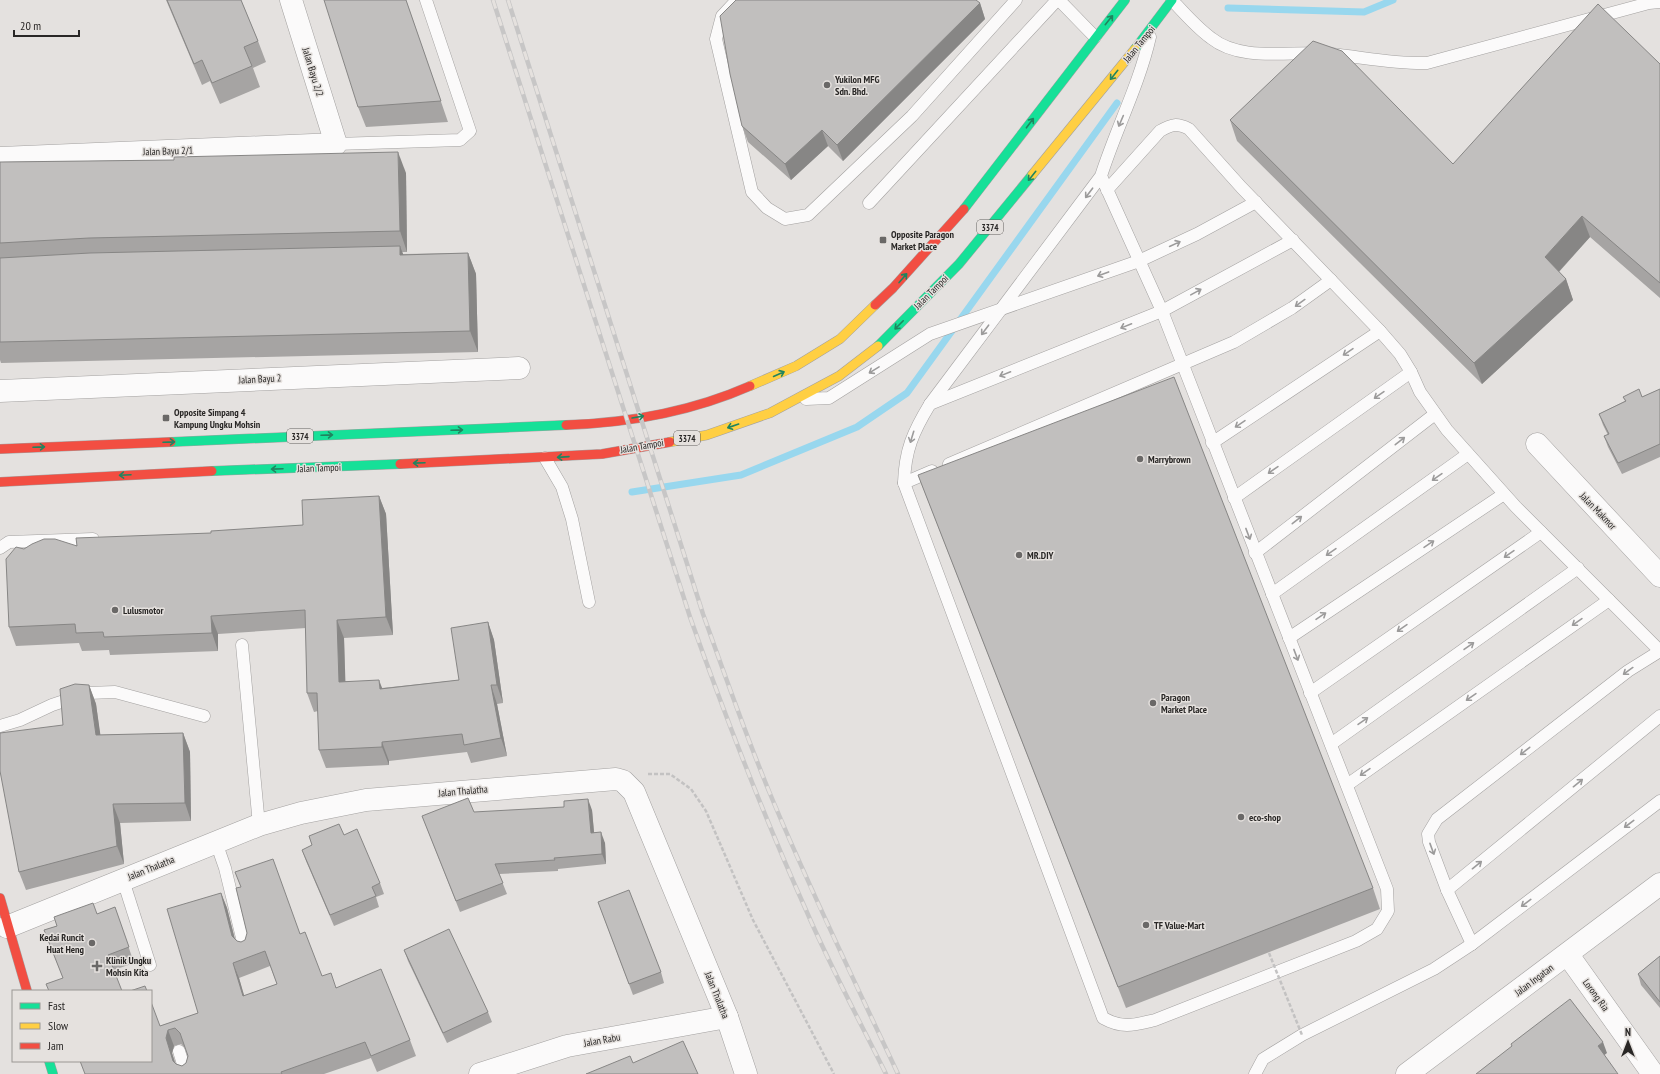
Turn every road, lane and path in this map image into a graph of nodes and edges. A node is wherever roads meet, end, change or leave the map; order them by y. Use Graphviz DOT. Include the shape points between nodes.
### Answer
graph roads {
  1 [pos="291,0"];
  2 [pos="426,0"];
  3 [pos="737,0"];
  4 [pos="1016,0"];
  5 [pos="1058,0"];
  6 [pos="1125,0"];
  7 [pos="1172,0"];
  8 [pos="1660,2"];
  9 [pos="1152,28"];
  10 [pos="1095,37"];
  11 [pos="336,144"];
  12 [pos="0,158"];
  13 [pos="1101,176"];
  14 [pos="1107,190"];
  15 [pos="1256,202"];
  16 [pos="869,203"];
  17 [pos="1293,240"];
  18 [pos="1139,261"];
  19 [pos="1331,280"];
  20 [pos="999,311"];
  21 [pos="1162,311"];
  22 [pos="1380,331"];
  23 [pos="1182,365"];
  24 [pos="519,368"];
  25 [pos="1411,372"];
  26 [pos="0,391"];
  27 [pos="794,400"];
  28 [pos="930,404"];
  29 [pos="1435,414"];
  30 [pos="1212,443"];
  31 [pos="1537,444"];
  32 [pos="0,449"];
  33 [pos="1468,454"];
  34 [pos="545,458"];
  35 [pos="0,482"];
  36 [pos="904,483"];
  37 [pos="1504,494"];
  38 [pos="1234,498"];
  39 [pos="1541,532"];
  40 [pos="104,538"];
  41 [pos="0,548"];
  42 [pos="1255,553"];
  43 [pos="1578,568"];
  44 [pos="1660,576"];
  45 [pos="1272,594"];
  46 [pos="1609,600"];
  47 [pos="589,602"];
  48 [pos="1289,638"];
  49 [pos="242,646"];
  50 [pos="1660,651"];
  51 [pos="1310,693"];
  52 [pos="204,716"];
  53 [pos="1660,716"];
  54 [pos="0,726"];
  55 [pos="1331,744"];
  56 [pos="623,781"];
  57 [pos="1347,785"];
  58 [pos="1660,800"];
  59 [pos="259,825"];
  60 [pos="216,842"];
  61 [pos="123,880"];
  62 [pos="1660,884"];
  63 [pos="1446,890"];
  64 [pos="0,898"];
  65 [pos="7,926"];
  66 [pos="1472,944"];
  67 [pos="245,950"];
  68 [pos="1269,953"];
  69 [pos="1568,955"];
  70 [pos="150,965"];
  71 [pos="27,990"];
  72 [pos="727,1017"];
  73 [pos="1302,1035"];
  74 [pos="179,1051"];
  75 [pos="49,1062"];
  76 [pos="53,1074"];
  77 [pos="186,1074"];
  78 [pos="480,1074"];
  79 [pos="746,1074"];
  80 [pos="834,1074"];
  81 [pos="1255,1074"];
  82 [pos="1407,1074"];
  83 [pos="1653,1074"];
  1 -- 11 [label="street, Jalan Bayu 2/2"];
  2 -- 11 [label="lane" via="470,131 460,140"];
  3 -- 4 [label="lane" via="722,16 716,39 752,192 767,208 785,219 808,215 912,116"];
  5 -- 10 [label="lane"];
  5 -- 16 [label="lane"];
  10 -- 6 [label="main road, 3374, one-way"];
  7 -- 8 [label="lane" via="1212,39 1230,48 1260,54 1328,54 1408,64 1426,63"];
  7 -- 9 [label="main road, Jalan Tampoi / 3374"];
  9 -- 13 [label="lane, one-way" via="1142,72 1111,145"];
  9 -- 27 [label="main road, Jalan Tampoi / 3374, one-way" via="959,264 872,352 839,376"];
  32 -- 10 [label="main road, 3374, one-way" via="599,424 696,406 743,389 796,366 840,339 893,288 975,196"];
  11 -- 12 [label="street, Jalan Bayu 2/1"];
  13 -- 14 [label="lane"];
  13 -- 20 [label="lane, one-way"];
  14 -- 15 [label="lane" via="1160,131 1178,124 1189,129"];
  14 -- 18 [label="lane"];
  15 -- 17 [label="lane"];
  18 -- 15 [label="lane, one-way" via="1197,234"];
  17 -- 19 [label="lane"];
  21 -- 17 [label="lane, one-way"];
  18 -- 20 [label="lane, one-way"];
  18 -- 21 [label="lane"];
  19 -- 22 [label="lane"];
  19 -- 23 [label="lane, one-way" via="1292,308 1234,342"];
  20 -- 27 [label="lane, one-way" via="930,334 829,398"];
  20 -- 28 [label="lane, one-way"];
  21 -- 23 [label="lane"];
  21 -- 28 [label="lane, one-way"];
  22 -- 25 [label="lane" via="1400,354"];
  22 -- 30 [label="lane, one-way"];
  23 -- 30 [label="lane"];
  23 -- 36 [label="lane"];
  24 -- 26 [label="street, Jalan Bayu 2"];
  25 -- 29 [label="lane" via="1420,392"];
  25 -- 38 [label="lane, one-way"];
  27 -- 34 [label="main road, Jalan Tampoi / 3374, one-way" via="770,413 707,435 602,454"];
  28 -- 36 [label="lane, one-way" via="914,430 905,462"];
  29 -- 33 [label="lane"];
  42 -- 29 [label="lane, one-way"];
  30 -- 38 [label="lane"];
  31 -- 44 [label="street, Jalan Makmor"];
  33 -- 37 [label="lane"];
  33 -- 45 [label="lane, one-way"];
  34 -- 35 [label="main road, Jalan Tampoi / 3374, one-way" via="178,472"];
  34 -- 47 [label="lane" via="562,487 572,518"];
  36 -- 57 [label="lane" via="1103,1018 1115,1025 1133,1025 1155,1020 1356,941 1377,929 1388,911 1387,889"];
  37 -- 39 [label="lane"];
  48 -- 37 [label="lane, one-way"];
  38 -- 42 [label="lane, one-way"];
  39 -- 43 [label="lane"];
  39 -- 51 [label="lane, one-way"];
  40 -- 41 [label="lane" via="9,542"];
  42 -- 45 [label="lane"];
  43 -- 46 [label="lane"];
  55 -- 43 [label="lane, one-way"];
  45 -- 48 [label="lane"];
  46 -- 50 [label="lane"];
  46 -- 57 [label="lane, one-way"];
  48 -- 51 [label="lane, one-way"];
  49 -- 59 [label="lane"];
  50 -- 63 [label="lane, one-way" via="1628,671 1437,819 1428,834 1429,842"];
  51 -- 55 [label="lane"];
  52 -- 54 [label="lane" via="115,692 88,693"];
  63 -- 53 [label="lane, one-way"];
  55 -- 57 [label="lane"];
  56 -- 59 [label="street, Jalan Thalatha" via="608,779 366,800 301,812"];
  56 -- 72 [label="street, Jalan Thalatha" via="634,792"];
  56 -- 80 [label="path" via="654,773 670,774 691,789 706,811 753,920"];
  58 -- 66 [label="lane, one-way"];
  59 -- 60 [label="street, Jalan Thalatha"];
  60 -- 61 [label="street, Jalan Thalatha"];
  60 -- 67 [label="lane"];
  61 -- 65 [label="street, Jalan Thalatha"];
  61 -- 70 [label="lane"];
  62 -- 69 [label="street, Jalan Ingatan"];
  63 -- 66 [label="lane"];
  64 -- 65 [label="main road"];
  65 -- 71 [label="main road"];
  66 -- 73 [label="lane" via="1434,969"];
  68 -- 73 [label="path, bridge"];
  69 -- 82 [label="street, Jalan Ingatan"];
  69 -- 83 [label="street, Lorong Ria"];
  72 -- 78 [label="street, Jalan Rabu" via="567,1046"];
  72 -- 79 [label="street, Jalan Thalatha"];
  73 -- 81 [label="lane" via="1263,1059"];
  74 -- 77 [label="lane"];
  75 -- 76 [label="main road"];
}
